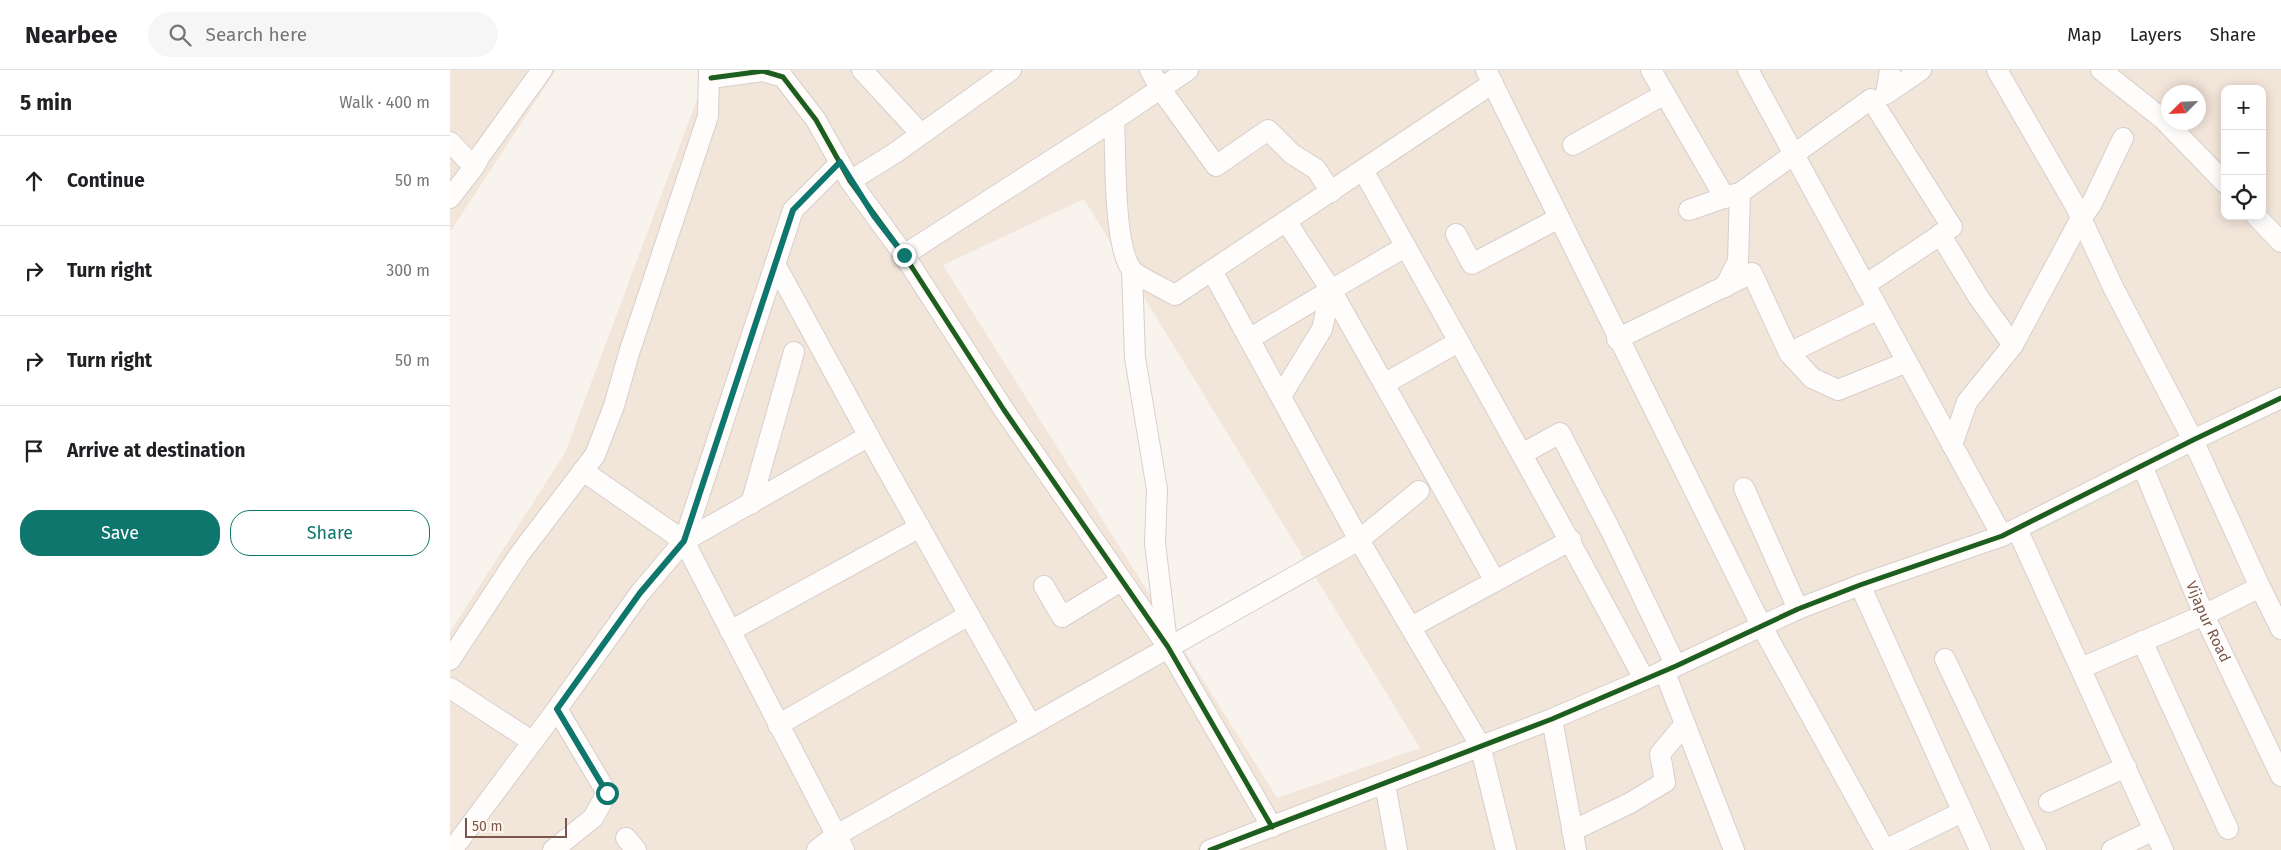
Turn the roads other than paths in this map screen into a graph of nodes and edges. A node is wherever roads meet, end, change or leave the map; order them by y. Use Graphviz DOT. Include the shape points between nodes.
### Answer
graph roads {
  1 [pos="542,70"];
  2 [pos="862,70"];
  3 [pos="1150,70"];
  4 [pos="1188,70"];
  5 [pos="1651,70"];
  6 [pos="1748,70"];
  7 [pos="1890,70"];
  8 [pos="1921,70"];
  9 [pos="1997,70"];
  10 [pos="2101,70"];
  11 [pos="1003,72"];
  12 [pos="710,74"];
  13 [pos="1489,76"];
  14 [pos="1160,88"];
  15 [pos="1665,94"];
  16 [pos="1114,120"];
  17 [pos="921,134"];
  18 [pos="2123,138"];
  19 [pos="1572,145"];
  20 [pos="453,151"];
  21 [pos="1794,155"];
  22 [pos="840,162"];
  23 [pos="474,167"];
  24 [pos="1363,170"];
  25 [pos="2221,180"];
  26 [pos="850,181"];
  27 [pos="1331,192"];
  28 [pos="1732,195"];
  29 [pos="450,198"];
  30 [pos="1689,210"];
  31 [pos="1559,218"];
  32 [pos="2081,218"];
  33 [pos="2260,220"];
  34 [pos="1286,221"];
  35 [pos="1456,234"];
  36 [pos="1940,234"];
  37 [pos="2281,242"];
  38 [pos="1405,247"];
  39 [pos="904,255"];
  40 [pos="775,264"];
  41 [pos="1132,270"];
  42 [pos="1212,271"];
  43 [pos="1865,286"];
  44 [pos="1725,287"];
  45 [pos="1331,290"];
  46 [pos="1878,309"];
  47 [pos="1617,338"];
  48 [pos="1249,339"];
  49 [pos="1458,342"];
  50 [pos="2013,345"];
  51 [pos="794,352"];
  52 [pos="1789,353"];
  53 [pos="1907,362"];
  54 [pos="1384,384"];
  55 [pos="1281,396"];
  56 [pos="2281,398"];
  57 [pos="869,436"];
  58 [pos="2193,440"];
  59 [pos="1952,445"];
  60 [pos="1522,454"];
  61 [pos="2142,465"];
  62 [pos="583,471"];
  63 [pos="1744,488"];
  64 [pos="1419,491"];
  65 [pos="752,504"];
  66 [pos="920,527"];
  67 [pos="2010,533"];
  68 [pos="1359,540"];
  69 [pos="1571,540"];
  70 [pos="684,541"];
  71 [pos="1121,581"];
  72 [pos="1495,581"];
  73 [pos="1860,585"];
  74 [pos="1044,586"];
  75 [pos="2260,586"];
  76 [pos="1798,610"];
  77 [pos="969,615"];
  78 [pos="2204,615"];
  79 [pos="1761,625"];
  80 [pos="1411,627"];
  81 [pos="2281,630"];
  82 [pos="730,631"];
  83 [pos="2142,641"];
  84 [pos="1168,647"];
  85 [pos="1945,659"];
  86 [pos="450,660"];
  87 [pos="1670,668"];
  88 [pos="2081,668"];
  89 [pos="1644,679"];
  90 [pos="450,688"];
  91 [pos="557,709"];
  92 [pos="1552,719"];
  93 [pos="1685,724"];
  94 [pos="778,725"];
  95 [pos="1031,725"];
  96 [pos="533,742"];
  97 [pos="1480,745"];
  98 [pos="2126,767"];
  99 [pos="2281,776"];
  100 [pos="1385,784"];
  101 [pos="2049,802"];
  102 [pos="1962,812"];
  103 [pos="1272,827"];
  104 [pos="2228,829"];
  105 [pos="2154,830"];
  106 [pos="1574,841"];
  107 [pos="839,843"];
  108 [pos="564,847"];
  109 [pos="452,850"];
  110 [pos="817,850"];
  111 [pos="1210,850"];
  112 [pos="1397,850"];
  113 [pos="1506,850"];
  114 [pos="1734,850"];
  115 [pos="1885,850"];
  116 [pos="1980,850"];
  117 [pos="2036,850"];
  118 [pos="2112,850"];
  119 [pos="2163,850"];
  1 -- 23 [label="street"];
  2 -- 17 [label="street"];
  3 -- 14 [label="street"];
  4 -- 14 [label="street"];
  5 -- 15 [label="street"];
  6 -- 21 [label="street"];
  7 -- 8 [label="street" via="1886,94"];
  9 -- 32 [label="street"];
  10 -- 25 [label="street" via="2164,120"];
  11 -- 17 [label="street"];
  12 -- 22 [label="street" via="763,71 783,77 816,120"];
  12 -- 62 [label="street" via="708,116 614,406 595,455"];
  13 -- 24 [label="street"];
  13 -- 31 [label="street"];
  14 -- 16 [label="street"];
  14 -- 27 [label="street" via="1216,166 1268,130 1292,154 1316,169"];
  15 -- 19 [label="street"];
  15 -- 28 [label="street"];
  16 -- 39 [label="street"];
  16 -- 41 [label="street" via="1118,222"];
  17 -- 26 [label="street"];
  18 -- 32 [label="street" via="2091,205"];
  20 -- 23 [label="street"];
  21 -- 28 [label="street"];
  21 -- 36 [label="street" via="1871,98 1952,227"];
  21 -- 43 [label="street"];
  22 -- 26 [label="street"];
  22 -- 40 [label="street" via="793,210"];
  23 -- 29 [label="street"];
  24 -- 27 [label="street"];
  24 -- 38 [label="street"];
  26 -- 39 [label="street"];
  27 -- 34 [label="street"];
  28 -- 30 [label="street"];
  28 -- 44 [label="street" via="1738,261"];
  31 -- 35 [label="street" via="1472,264"];
  31 -- 47 [label="street"];
  32 -- 50 [label="street"];
  32 -- 58 [label="street" via="2113,287"];
  33 -- 37 [label="street"];
  34 -- 42 [label="street"];
  34 -- 45 [label="street"];
  36 -- 43 [label="street"];
  36 -- 50 [label="street" via="1979,298"];
  38 -- 45 [label="street"];
  38 -- 49 [label="street"];
  39 -- 71 [label="street" via="1004,410"];
  40 -- 57 [label="street"];
  40 -- 70 [label="street"];
  41 -- 42 [label="street" via="1175,296"];
  41 -- 84 [label="street" via="1135,358 1157,489 1155,542"];
  42 -- 48 [label="street"];
  43 -- 46 [label="street"];
  44 -- 47 [label="street"];
  44 -- 52 [label="street" via="1752,273"];
  45 -- 48 [label="street"];
  45 -- 54 [label="street"];
  45 -- 55 [label="street" via="1322,329"];
  46 -- 52 [label="street"];
  46 -- 53 [label="street"];
  47 -- 79 [label="street"];
  48 -- 55 [label="street"];
  49 -- 54 [label="street"];
  49 -- 60 [label="street"];
  50 -- 59 [label="street" via="1968,402"];
  51 -- 65 [label="street"];
  52 -- 53 [label="street" via="1812,378 1838,390"];
  53 -- 59 [label="street"];
  54 -- 72 [label="street"];
  55 -- 68 [label="street"];
  56 -- 58 [label="street"];
  57 -- 65 [label="street"];
  57 -- 66 [label="street"];
  58 -- 61 [label="street"];
  58 -- 75 [label="street"];
  59 -- 67 [label="street"];
  60 -- 69 [label="street"];
  60 -- 87 [label="street" via="1560,433 1613,535"];
  61 -- 67 [label="street"];
  61 -- 78 [label="street, Vijapur Road"];
  62 -- 70 [label="street"];
  62 -- 86 [label="street" via="519,555"];
  63 -- 76 [label="street"];
  64 -- 68 [label="street"];
  65 -- 70 [label="street"];
  66 -- 77 [label="street"];
  66 -- 82 [label="street"];
  67 -- 73 [label="street"];
  67 -- 88 [label="street"];
  68 -- 80 [label="street"];
  68 -- 84 [label="street"];
  69 -- 72 [label="street"];
  69 -- 89 [label="street"];
  70 -- 82 [label="street"];
  70 -- 91 [label="street" via="640,593"];
  71 -- 74 [label="street" via="1062,617"];
  71 -- 84 [label="street"];
  72 -- 80 [label="street"];
  73 -- 76 [label="street"];
  73 -- 102 [label="street"];
  75 -- 78 [label="street"];
  75 -- 81 [label="street"];
  76 -- 79 [label="street"];
  77 -- 94 [label="street"];
  77 -- 95 [label="street"];
  78 -- 83 [label="street"];
  78 -- 99 [label="street, Vijapur Road"];
  79 -- 87 [label="street"];
  79 -- 115 [label="street"];
  80 -- 97 [label="street"];
  82 -- 94 [label="street"];
  83 -- 88 [label="street"];
  83 -- 104 [label="street"];
  84 -- 95 [label="street"];
  84 -- 103 [label="street"];
  85 -- 117 [label="street"];
  87 -- 89 [label="street"];
  87 -- 93 [label="street"];
  88 -- 98 [label="street"];
  89 -- 92 [label="street"];
  90 -- 96 [label="street"];
  91 -- 96 [label="street"];
  91 -- 108 [label="street" via="607,793 593,818"];
  92 -- 97 [label="street"];
  92 -- 106 [label="street"];
  93 -- 106 [label="street" via="1660,754 1665,782"];
  93 -- 114 [label="street"];
  94 -- 107 [label="street"];
  95 -- 107 [label="street"];
  96 -- 109 [label="street"];
  97 -- 100 [label="street"];
  97 -- 113 [label="street"];
  98 -- 101 [label="street"];
  98 -- 105 [label="street"];
  100 -- 103 [label="street"];
  100 -- 112 [label="street"];
  102 -- 115 [label="street"];
  102 -- 116 [label="street"];
  103 -- 111 [label="street"];
  105 -- 118 [label="street"];
  105 -- 119 [label="street"];
  107 -- 110 [label="street"];
}
